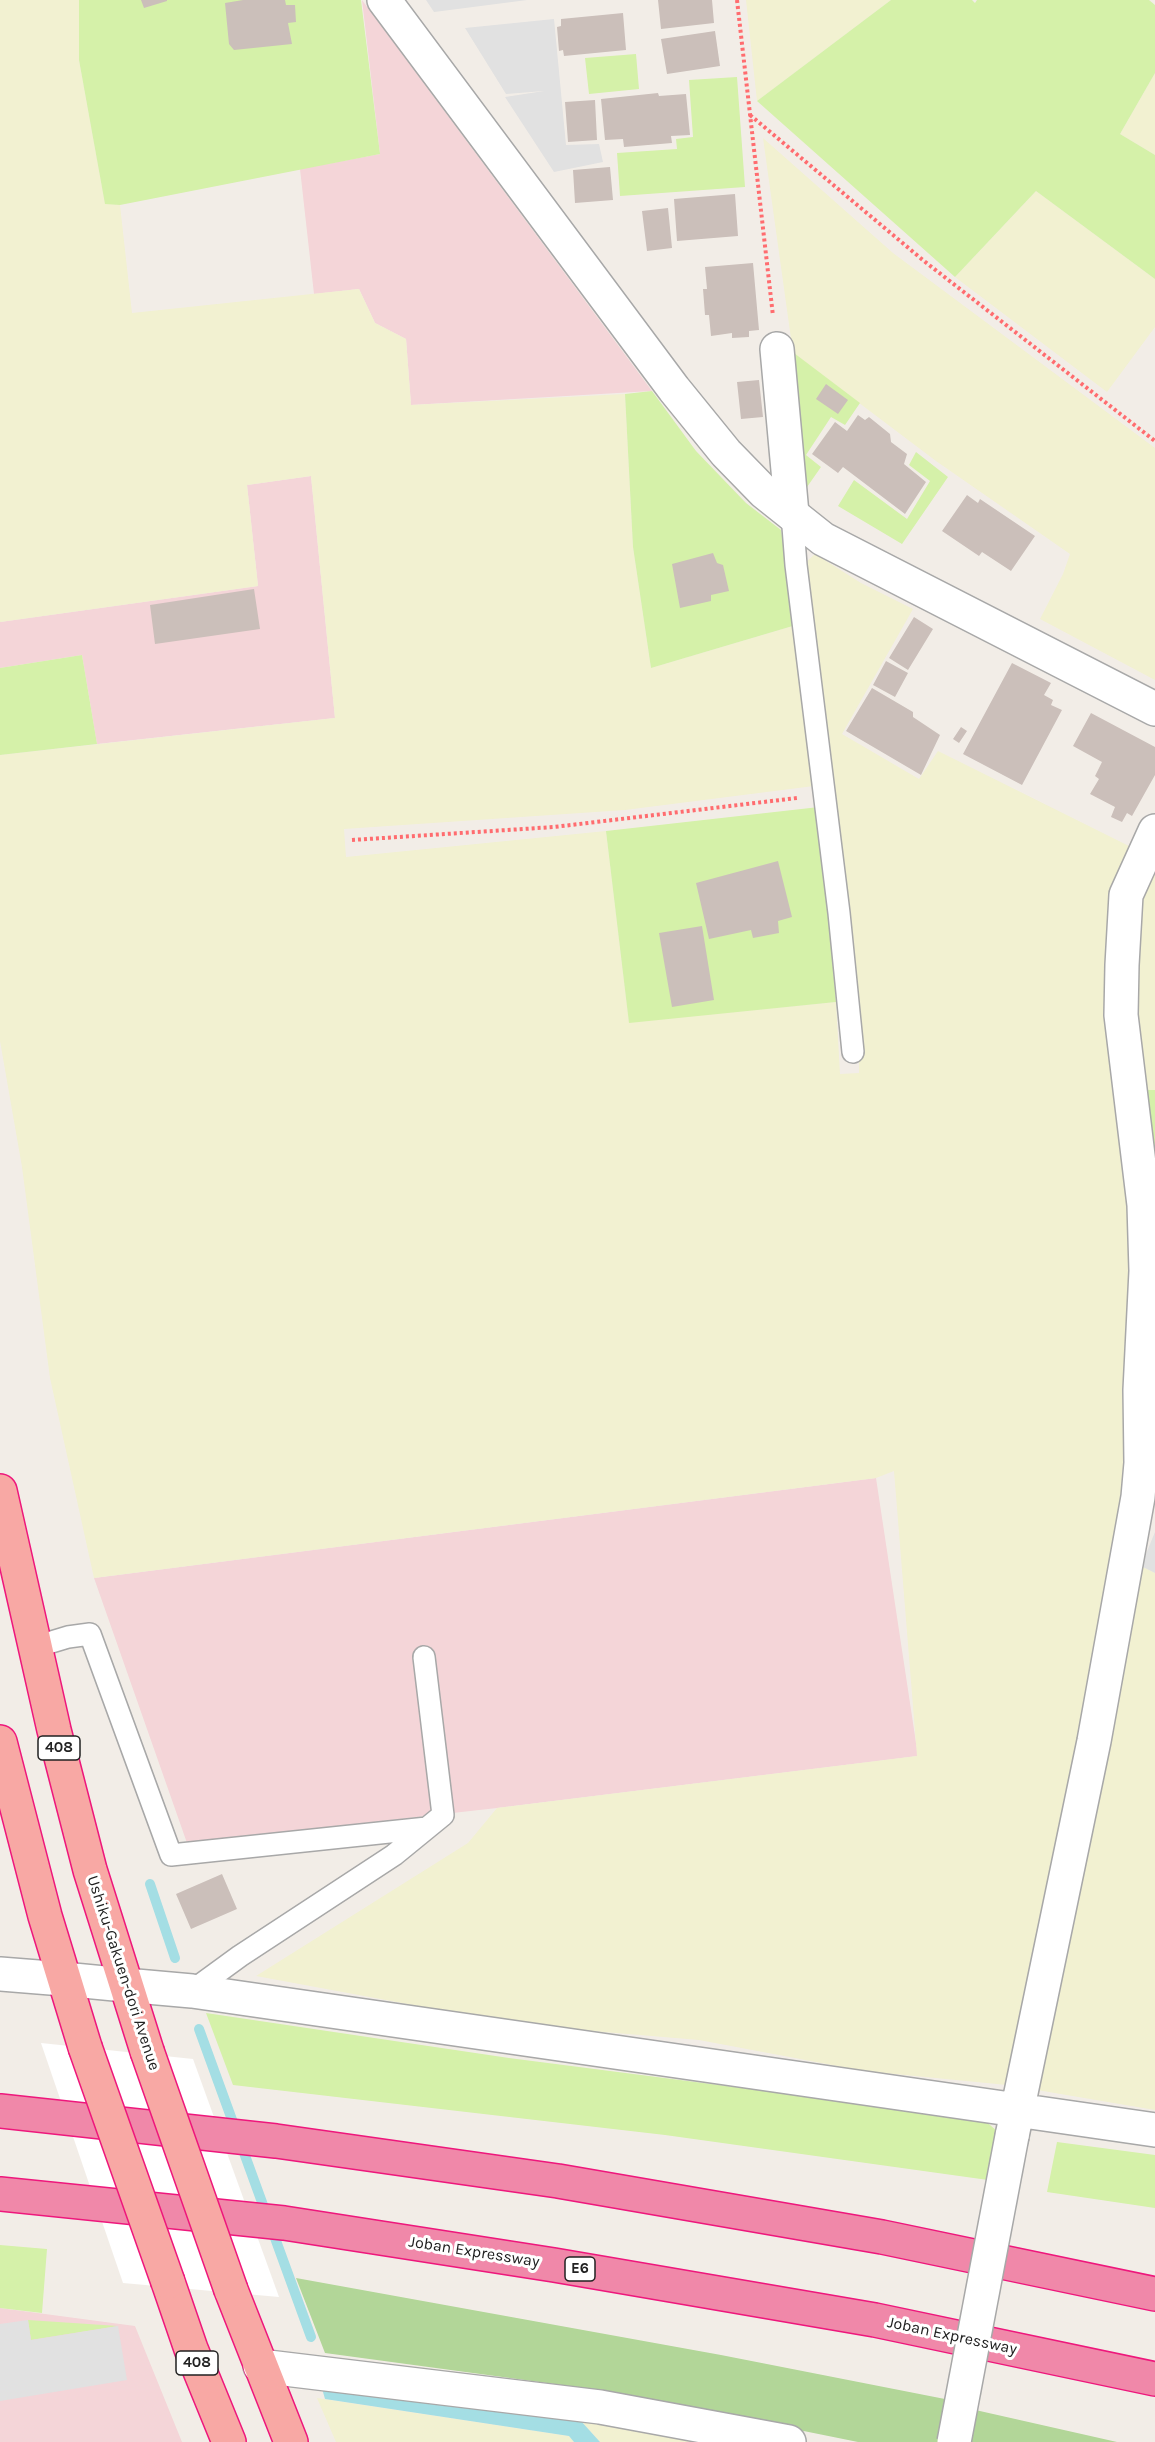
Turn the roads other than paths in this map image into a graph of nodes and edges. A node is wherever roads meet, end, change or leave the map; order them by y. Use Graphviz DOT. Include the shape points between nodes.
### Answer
graph roads {
  1 [pos="384,0"];
  2 [pos="777,349"];
  3 [pos="792,514"];
  4 [pos="1155,709"];
  5 [pos="1155,831"];
  6 [pos="853,1052"];
  7 [pos="0,1491"];
  8 [pos="35,1647"];
  9 [pos="424,1657"];
  10 [pos="0,1742"];
  11 [pos="427,1828"];
  12 [pos="0,1974"];
  13 [pos="63,1979"];
  14 [pos="125,1984"];
  15 [pos="192,1991"];
  16 [pos="0,2111"];
  17 [pos="1014,2123"];
  18 [pos="1155,2130"];
  19 [pos="0,2194"];
  20 [pos="1155,2294"];
  21 [pos="260,2366"];
  22 [pos="1155,2379"];
  23 [pos="229,2442"];
  24 [pos="291,2442"];
  25 [pos="789,2442"];
  26 [pos="954,2442"];
  1 -- 3 [label="street" via="674,389 726,453"];
  2 -- 3 [label="street"];
  3 -- 4 [label="street" via="823,539"];
  3 -- 6 [label="lane"];
  5 -- 17 [label="street" via="1126,894 1122,965 1121,1015 1144,1205 1146,1271 1138,1497 1096,1729"];
  7 -- 8 [label="highway, Ushiku-Gakuen-dori Avenue / 408"];
  8 -- 11 [label="lane" via="90,1634 171,1855"];
  8 -- 14 [label="highway, Ushiku-Gakuen-dori Avenue / 408" via="90,1869"];
  9 -- 11 [label="lane" via="443,1815"];
  10 -- 13 [label="highway, 408"];
  11 -- 15 [label="lane" via="394,1855"];
  12 -- 13 [label="street"];
  13 -- 14 [label="street"];
  13 -- 23 [label="highway, 408, bridge" via="191,2349"];
  14 -- 15 [label="street"];
  14 -- 21 [label="highway, Ushiku-Gakuen-dori Avenue / 408, bridge"];
  15 -- 17 [label="street"];
  16 -- 20 [label="highway" via="276,2141 558,2181 882,2238"];
  17 -- 18 [label="street"];
  17 -- 26 [label="street, bridge"];
  19 -- 22 [label="highway, Joban Expressway / E6" via="285,2223 554,2265 875,2320"];
  21 -- 24 [label="highway, Ushiku-Gakuen-dori Avenue / 408"];
  21 -- 25 [label="street" via="600,2407"];
}
